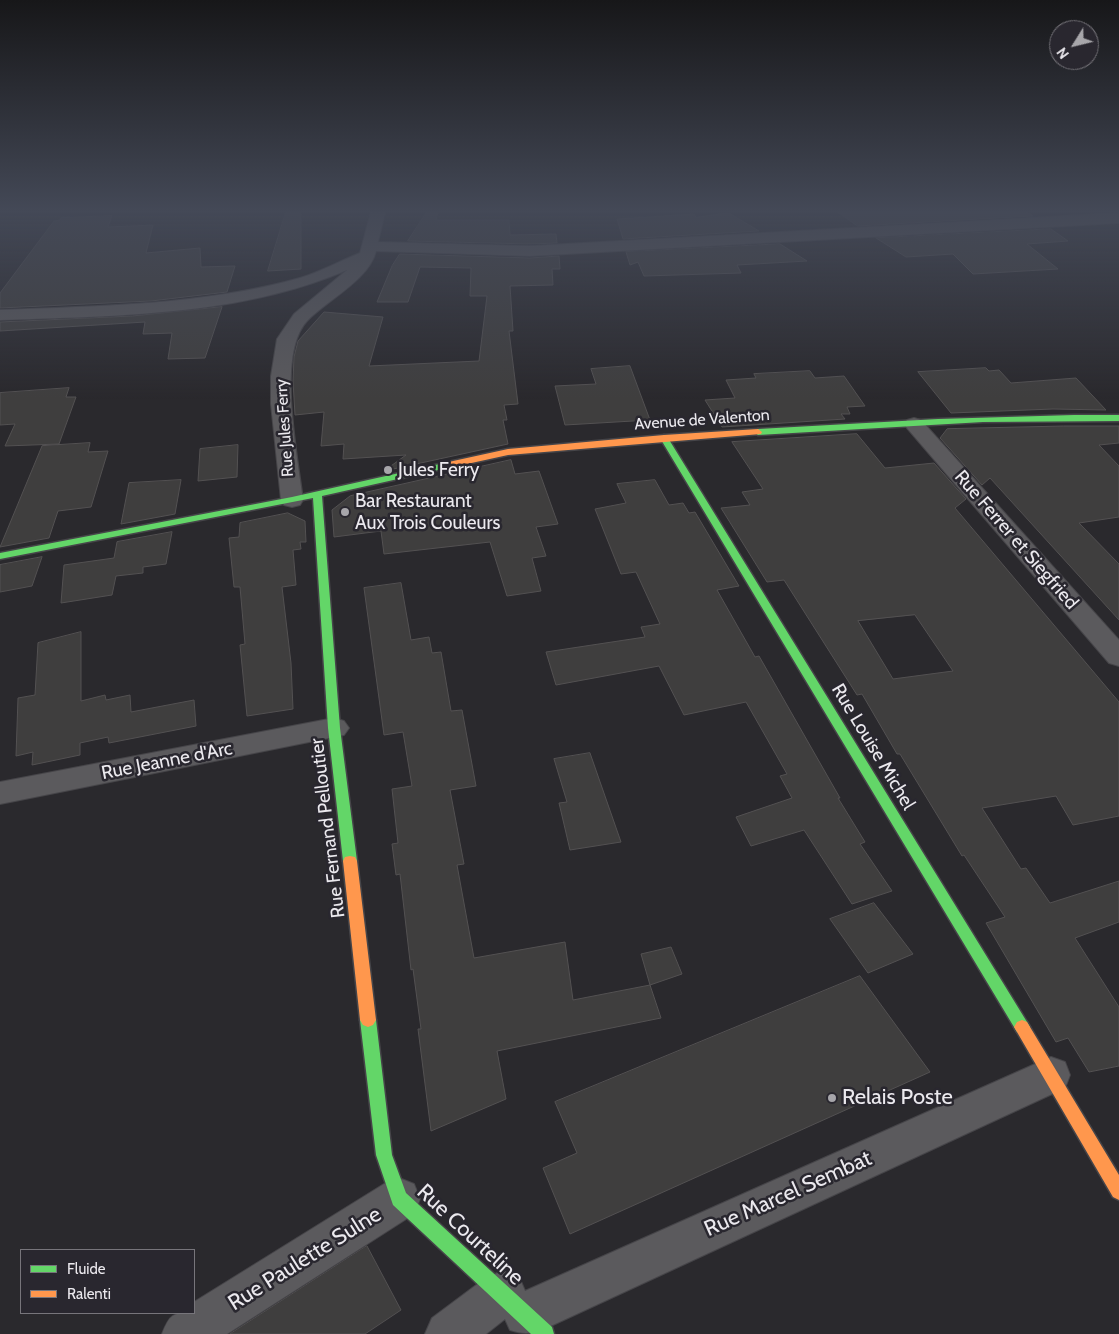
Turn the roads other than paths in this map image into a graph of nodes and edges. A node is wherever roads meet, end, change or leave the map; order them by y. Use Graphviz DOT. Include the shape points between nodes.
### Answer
graph roads {
  1 [pos="321,274"];
  2 [pos="354,274"];
  3 [pos="0,315"];
  4 [pos="1119,418"];
  5 [pos="914,424"];
  6 [pos="664,438"];
  7 [pos="317,495"];
  8 [pos="292,500"];
  9 [pos="0,556"];
  10 [pos="1119,657"];
  11 [pos="334,728"];
  12 [pos="0,793"];
  13 [pos="1051,1075"];
  14 [pos="384,1155"];
  15 [pos="1119,1191"];
  16 [pos="399,1199"];
  17 [pos="525,1314"];
  18 [pos="185,1334"];
  19 [pos="448,1334"];
  1 -- 3 [label="street" via="269,291 151,309"];
  2 -- 8 [label="street, Rue Jules Ferry" via="300,318 286,339 280,376 281,404"];
  4 -- 5 [label="street, Avenue de Valenton" via="1044,417"];
  5 -- 6 [label="street, Avenue de Valenton"];
  5 -- 10 [label="street, Rue Ferrer et Siegfried"];
  6 -- 7 [label="street, Avenue de Valenton" via="508,452"];
  6 -- 13 [label="street, Rue Louise Michel"];
  7 -- 8 [label="street, Avenue de Valenton"];
  7 -- 11 [label="street, Rue Fernand Pelloutier"];
  8 -- 9 [label="street, Avenue de Valenton"];
  11 -- 12 [label="street, Rue Jeanne d'Arc"];
  11 -- 14 [label="street, Rue Fernand Pelloutier"];
  13 -- 15 [label="street, Rue Louise Michel"];
  13 -- 17 [label="street, Rue Marcel Sembat"];
  14 -- 16 [label="street, Rue Courteline"];
  16 -- 17 [label="street, Rue Courteline"];
  16 -- 18 [label="street, Rue Paulette Sulne"];
  17 -- 19 [label="street, Rue Marcel Sembat"];
}
